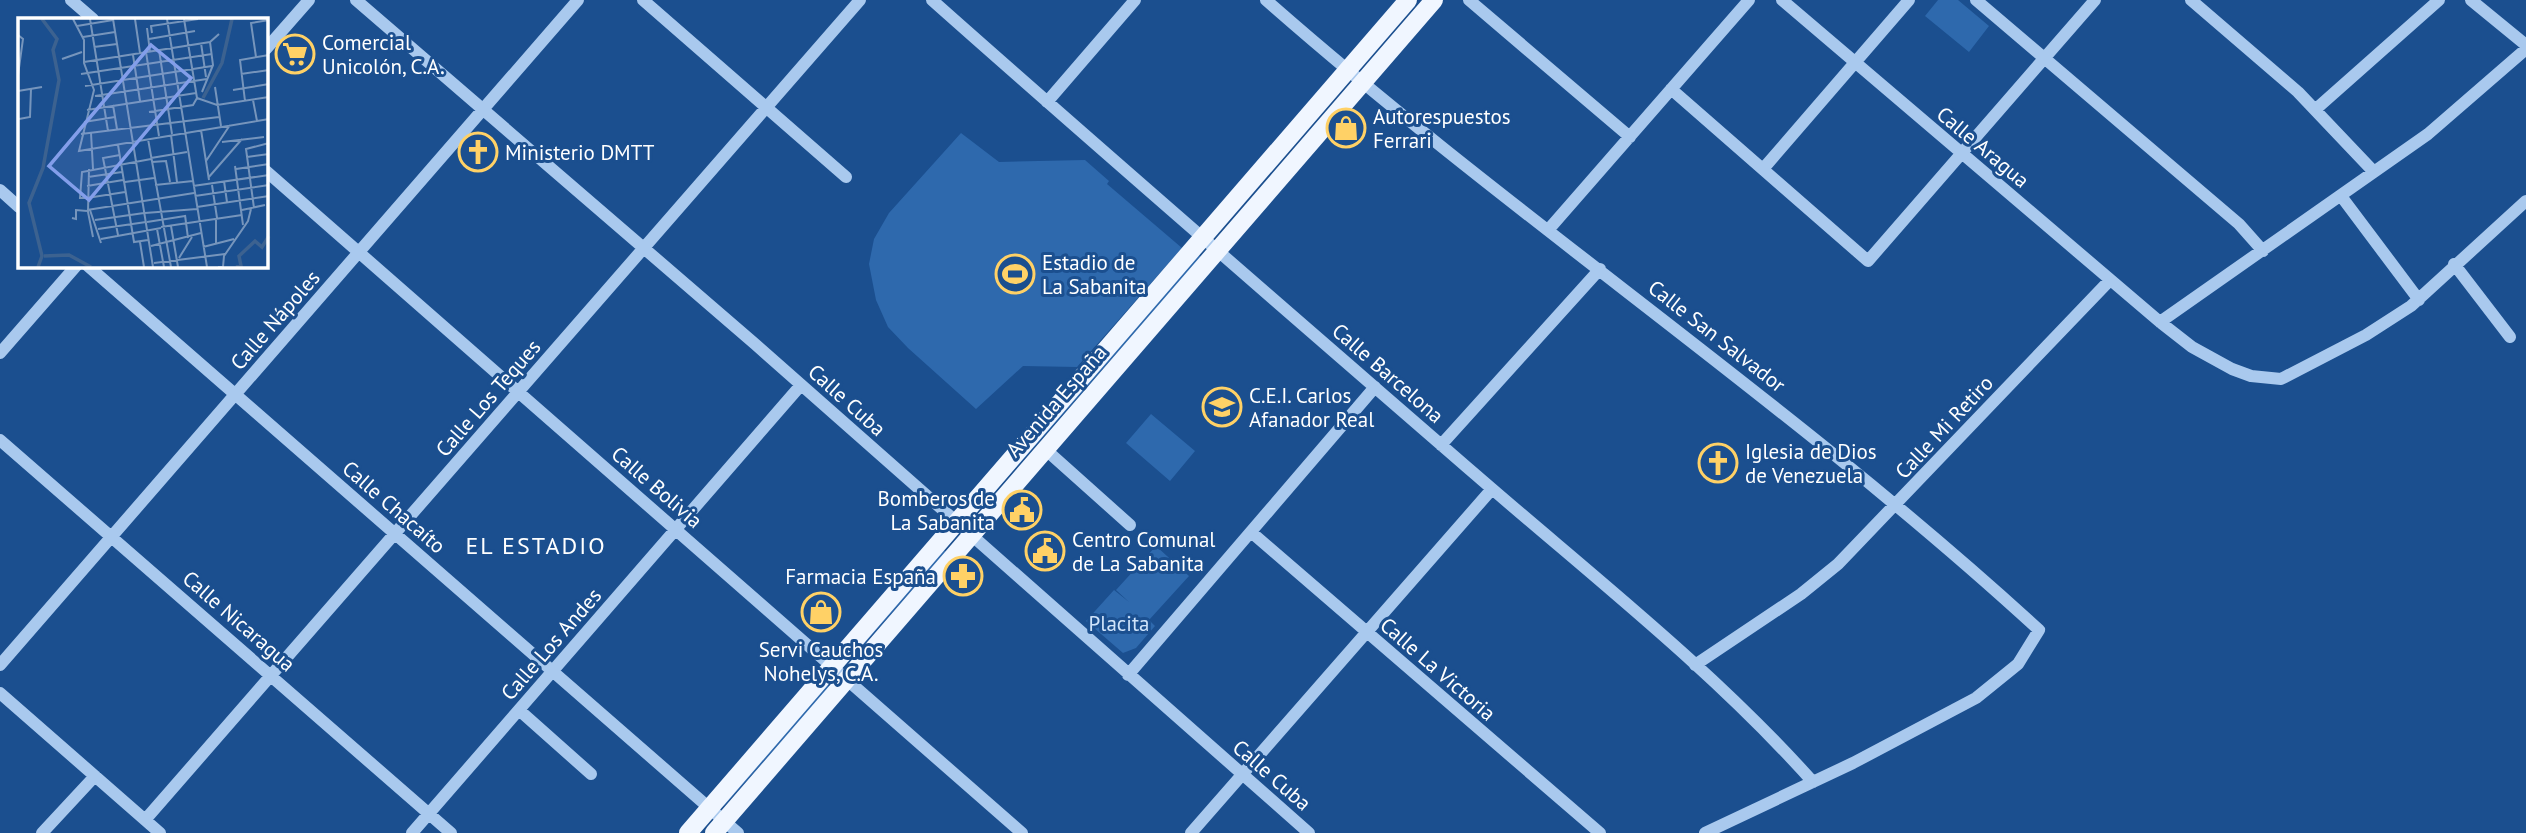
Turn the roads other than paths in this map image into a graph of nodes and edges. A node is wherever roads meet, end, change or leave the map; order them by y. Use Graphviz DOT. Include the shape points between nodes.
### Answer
graph roads {
  1 [pos="71,0"];
  2 [pos="309,0"];
  3 [pos="356,0"];
  4 [pos="578,0"];
  5 [pos="643,0"];
  6 [pos="860,0"];
  7 [pos="932,0"];
  8 [pos="1135,0"];
  9 [pos="1266,0"];
  10 [pos="1408,0"];
  11 [pos="1434,0"];
  12 [pos="1469,0"];
  13 [pos="1749,0"];
  14 [pos="1782,0"];
  15 [pos="1909,0"];
  16 [pos="1976,0"];
  17 [pos="2095,0"];
  18 [pos="2191,0"];
  19 [pos="2439,0"];
  20 [pos="2471,0"];
  21 [pos="92,18"];
  22 [pos="268,47"];
  23 [pos="2525,51"];
  24 [pos="2045,57"];
  25 [pos="1856,63"];
  26 [pos="1348,69"];
  27 [pos="1363,82"];
  28 [pos="1671,89"];
  29 [pos="1047,102"];
  30 [pos="767,108"];
  31 [pos="483,110"];
  32 [pos="2316,110"];
  33 [pos="1630,137"];
  34 [pos="1961,153"];
  35 [pos="1763,169"];
  36 [pos="2374,172"];
  37 [pos="268,173"];
  38 [pos="846,177"];
  39 [pos="0,190"];
  40 [pos="2341,196"];
  41 [pos="2526,201"];
  42 [pos="18,205"];
  43 [pos="1549,229"];
  44 [pos="1202,238"];
  45 [pos="644,248"];
  46 [pos="1217,251"];
  47 [pos="2263,251"];
  48 [pos="359,252"];
  49 [pos="2454,264"];
  50 [pos="74,268"];
  51 [pos="90,268"];
  52 [pos="1600,269"];
  53 [pos="2110,280"];
  54 [pos="2418,300"];
  55 [pos="2161,322"];
  56 [pos="2510,337"];
  57 [pos="0,353"];
  58 [pos="801,384"];
  59 [pos="1376,387"];
  60 [pos="519,392"];
  61 [pos="236,394"];
  62 [pos="0,440"];
  63 [pos="1441,445"];
  64 [pos="1045,449"];
  65 [pos="1492,489"];
  66 [pos="1898,504"];
  67 [pos="956,523"];
  68 [pos="1130,526"];
  69 [pos="676,529"];
  70 [pos="1251,532"];
  71 [pos="396,533"];
  72 [pos="970,536"];
  73 [pos="112,537"];
  74 [pos="1366,632"];
  75 [pos="0,665"];
  76 [pos="1695,665"];
  77 [pos="831,666"];
  78 [pos="553,670"];
  79 [pos="272,675"];
  80 [pos="1128,675"];
  81 [pos="846,680"];
  82 [pos="0,693"];
  83 [pos="519,710"];
  84 [pos="591,774"];
  85 [pos="1241,775"];
  86 [pos="95,776"];
  87 [pos="1813,782"];
  88 [pos="709,808"];
  89 [pos="429,814"];
  90 [pos="145,820"];
  91 [pos="719,827"];
  92 [pos="42,833"];
  93 [pos="159,833"];
  94 [pos="412,833"];
  95 [pos="451,833"];
  96 [pos="688,833"];
  97 [pos="738,833"];
  98 [pos="1022,833"];
  99 [pos="1191,833"];
  100 [pos="1309,833"];
  101 [pos="1600,833"];
  102 [pos="1705,833"];
  1 -- 21 [label="street"];
  2 -- 22 [label="street"];
  3 -- 31 [label="street, Calle Cuba"];
  4 -- 31 [label="street, Calle Nápoles"];
  5 -- 30 [label="street"];
  6 -- 30 [label="street, Calle Los Teques"];
  7 -- 29 [label="street, Calle Barcelona"];
  8 -- 29 [label="street"];
  9 -- 26 [label="street, Calle San Salvador"];
  10 -- 26 [label="main road, Avenida España"];
  11 -- 27 [label="main road, Avenida España"];
  12 -- 33 [label="street"];
  13 -- 28 [label="street"];
  14 -- 25 [label="street, Calle Aragua"];
  15 -- 25 [label="street"];
  16 -- 24 [label="street"];
  17 -- 24 [label="street"];
  18 -- 32 [label="street"];
  19 -- 32 [label="street"];
  20 -- 23 [label="street"];
  23 -- 36 [label="street" via="2445,120"];
  24 -- 34 [label="street"];
  24 -- 47 [label="street" via="2239,224"];
  25 -- 34 [label="street, Calle Aragua"];
  25 -- 35 [label="street"];
  26 -- 27 [label="street, Calle San Salvador"];
  26 -- 44 [label="main road, Avenida España"];
  27 -- 43 [label="street, Calle San Salvador"];
  27 -- 46 [label="main road, Avenida España"];
  28 -- 33 [label="street"];
  28 -- 35 [label="street"];
  29 -- 44 [label="street, Calle Barcelona"];
  30 -- 38 [label="street"];
  30 -- 45 [label="street, Calle Los Teques"];
  31 -- 45 [label="street, Calle Cuba"];
  31 -- 48 [label="street, Calle Nápoles"];
  32 -- 36 [label="street"];
  33 -- 43 [label="street"];
  34 -- 35 [label="street" via="1868,261"];
  34 -- 53 [label="street, Calle Aragua"];
  36 -- 40 [label="street"];
  37 -- 48 [label="street, Calle Bolivia"];
  39 -- 42 [label="street"];
  40 -- 47 [label="street"];
  40 -- 54 [label="street"];
  41 -- 49 [label="street, Calle Aragua"];
  43 -- 52 [label="street, Calle San Salvador"];
  44 -- 46 [label="street, Calle Barcelona"];
  44 -- 67 [label="main road, Avenida España"];
  45 -- 58 [label="street, Calle Cuba"];
  45 -- 60 [label="street, Calle Los Teques"];
  46 -- 59 [label="street, Calle Barcelona"];
  46 -- 64 [label="main road, Avenida España"];
  47 -- 55 [label="street"];
  48 -- 60 [label="street, Calle Bolivia"];
  48 -- 61 [label="street, Calle Nápoles"];
  49 -- 54 [label="street, Calle Aragua"];
  49 -- 56 [label="street"];
  50 -- 57 [label="street"];
  51 -- 61 [label="street, Calle Chacaíto"];
  52 -- 63 [label="street"];
  52 -- 66 [label="street, Calle San Salvador"];
  53 -- 55 [label="street, Calle Aragua"];
  53 -- 66 [label="street, Calle Mi Retiro"];
  54 -- 55 [label="street, Calle Aragua" via="2366,335 2277,380 2251,376 2214,361"];
  58 -- 67 [label="street, Calle Cuba"];
  58 -- 69 [label="street, Calle Los Andes"];
  59 -- 63 [label="street, Calle Barcelona"];
  59 -- 70 [label="street"];
  60 -- 69 [label="street, Calle Bolivia"];
  60 -- 71 [label="street, Calle Los Teques"];
  61 -- 71 [label="street, Calle Chacaíto"];
  61 -- 73 [label="street, Calle Nápoles"];
  62 -- 73 [label="street, Calle Nicaragua"];
  63 -- 65 [label="street, Calle Barcelona"];
  64 -- 68 [label="street"];
  64 -- 72 [label="main road, Avenida España"];
  65 -- 74 [label="street"];
  65 -- 76 [label="street, Calle Barcelona"];
  66 -- 76 [label="street, Calle Mi Retiro" via="1820,580"];
  66 -- 87 [label="street, Calle San Salvador" via="2039,630 2018,664 1990,689"];
  67 -- 72 [label="street, Calle Cuba"];
  67 -- 77 [label="main road, Avenida España"];
  69 -- 77 [label="street, Calle Bolivia"];
  69 -- 78 [label="street, Calle Los Andes"];
  70 -- 74 [label="street, Calle La Victoria"];
  70 -- 80 [label="street"];
  71 -- 78 [label="street, Calle Chacaíto"];
  71 -- 79 [label="street, Calle Los Teques"];
  72 -- 80 [label="street, Calle Cuba"];
  72 -- 81 [label="main road, Avenida España"];
  73 -- 75 [label="street, Calle Nápoles"];
  73 -- 79 [label="street, Calle Nicaragua"];
  74 -- 85 [label="street"];
  74 -- 101 [label="street, Calle La Victoria"];
  76 -- 87 [label="street, Calle Barcelona"];
  77 -- 81 [label="street, Calle Bolivia"];
  77 -- 88 [label="main road, Avenida España"];
  78 -- 83 [label="street, Calle Los Andes"];
  78 -- 88 [label="street, Calle Chacaíto"];
  79 -- 89 [label="street, Calle Nicaragua"];
  79 -- 90 [label="street, Calle Los Teques"];
  80 -- 85 [label="street, Calle Cuba"];
  81 -- 91 [label="main road, Avenida España"];
  81 -- 98 [label="street, Calle Bolivia"];
  82 -- 86 [label="street"];
  83 -- 84 [label="street"];
  83 -- 89 [label="street, Calle Los Andes"];
  85 -- 99 [label="street"];
  85 -- 100 [label="street, Calle Cuba"];
  86 -- 90 [label="street"];
  86 -- 92 [label="street"];
  87 -- 102 [label="street"];
  88 -- 91 [label="street, Calle Chacaíto"];
  88 -- 96 [label="main road, Avenida España"];
  89 -- 94 [label="street, Calle Los Andes"];
  89 -- 95 [label="street, Calle Nicaragua"];
  90 -- 93 [label="street"];
  91 -- 97 [label="street, Calle Chacaíto"];
}
